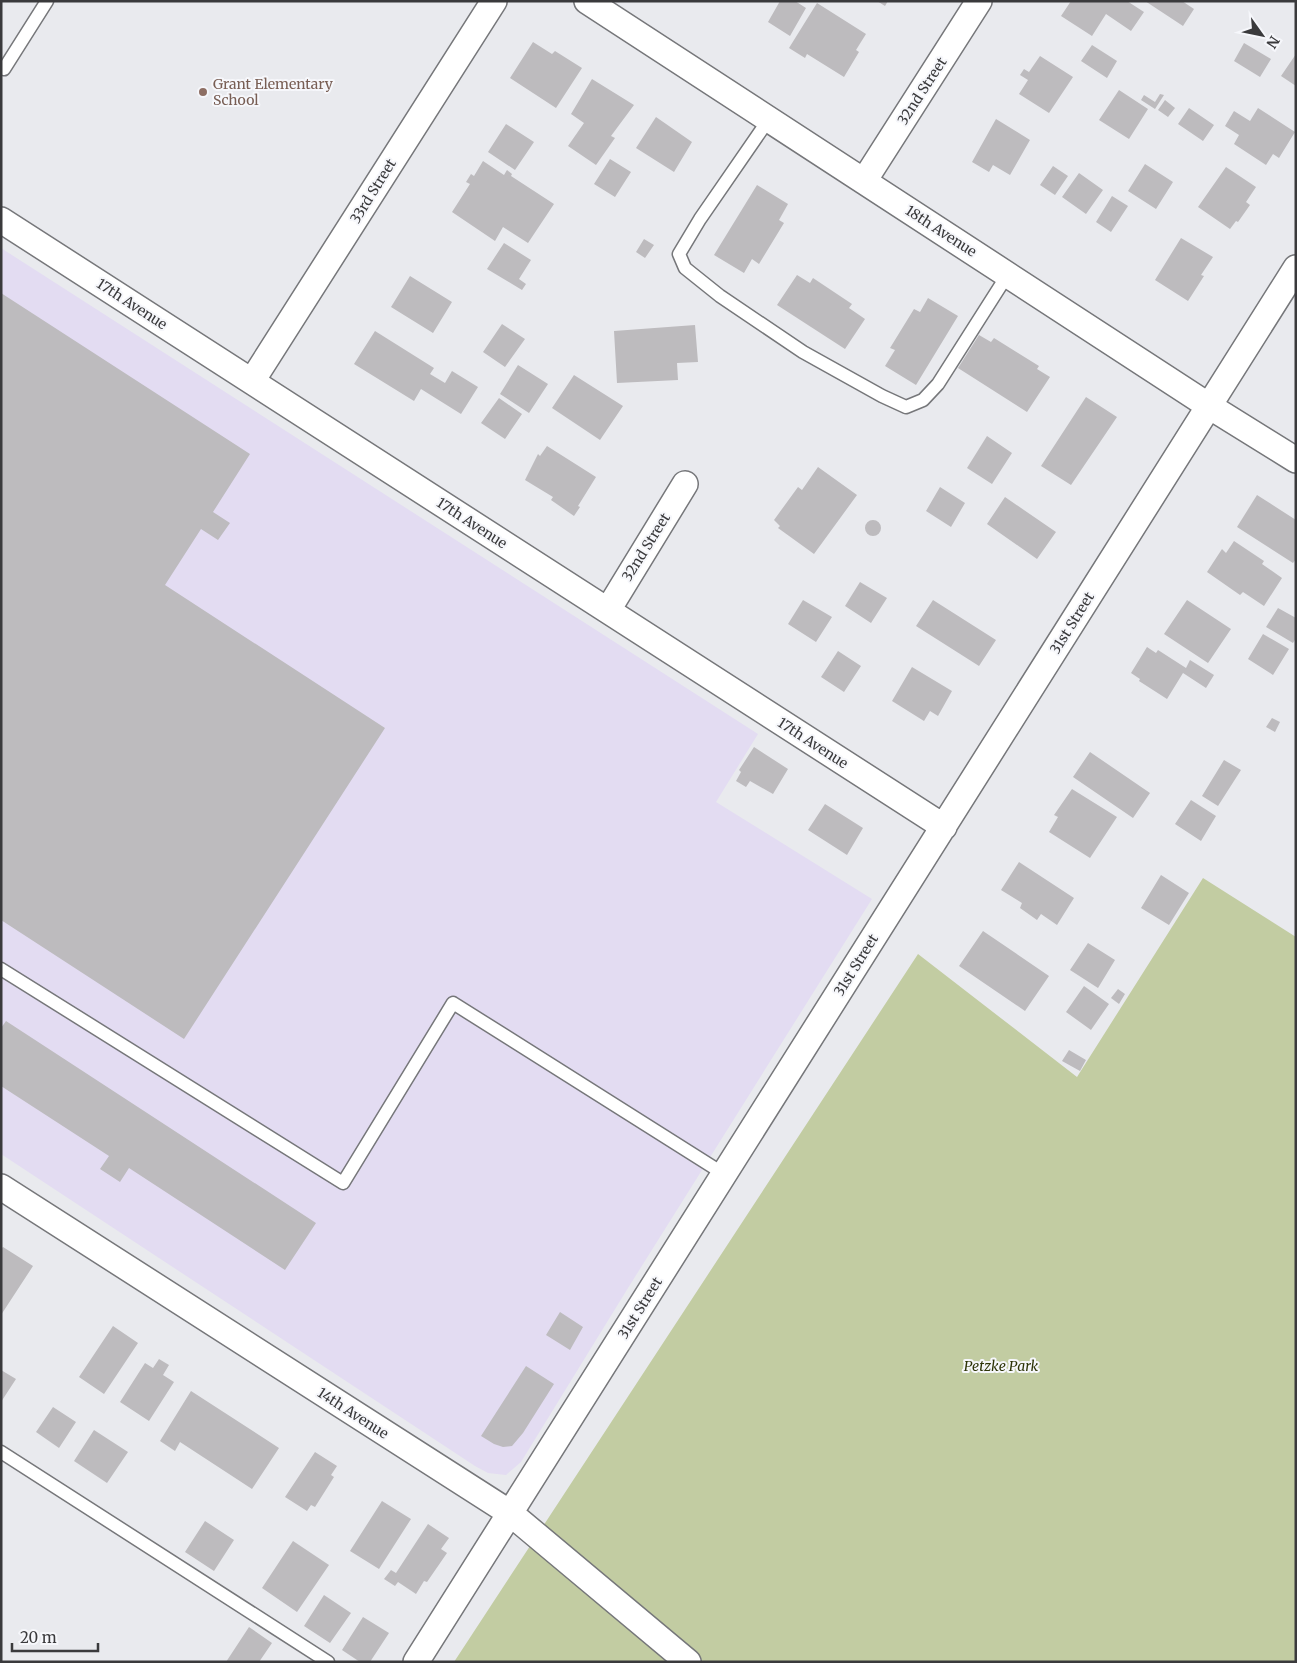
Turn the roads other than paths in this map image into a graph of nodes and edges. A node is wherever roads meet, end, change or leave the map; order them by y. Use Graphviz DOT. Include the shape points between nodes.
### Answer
graph roads {
  1 [pos="47,1"];
  2 [pos="494,1"];
  3 [pos="588,1"];
  4 [pos="979,1"];
  5 [pos="1,68"];
  6 [pos="769,119"];
  7 [pos="864,181"];
  8 [pos="1,220"];
  9 [pos="1296,268"];
  10 [pos="1008,274"];
  11 [pos="252,382"];
  12 [pos="1209,406"];
  13 [pos="1296,460"];
  14 [pos="685,484"];
  15 [pos="608,610"];
  16 [pos="944,827"];
  17 [pos="1,969"];
  18 [pos="724,1174"];
  19 [pos="1,1187"];
  20 [pos="1,1452"];
  21 [pos="510,1513"];
  22 [pos="328,1662"];
  23 [pos="416,1662"];
  24 [pos="688,1662"];
  1 -- 5 [label="lane" via="4,69"];
  2 -- 11 [label="street, 33rd Street"];
  3 -- 6 [label="street, 18th Avenue"];
  4 -- 7 [label="street, 32nd Street"];
  6 -- 7 [label="street, 18th Avenue"];
  6 -- 10 [label="lane" via="679,254 685,268 720,296 803,352 906,407 923,400 938,384"];
  7 -- 10 [label="street, 18th Avenue"];
  8 -- 11 [label="street, 17th Avenue"];
  9 -- 12 [label="street, 31st Street"];
  10 -- 12 [label="street, 18th Avenue"];
  11 -- 15 [label="street, 17th Avenue"];
  12 -- 13 [label="street, 18th Avenue"];
  12 -- 16 [label="street, 31st Street"];
  14 -- 15 [label="street, 32nd Street"];
  15 -- 16 [label="street, 17th Avenue"];
  16 -- 18 [label="street, 31st Street"];
  17 -- 18 [label="lane" via="342,1182 453,1003"];
  18 -- 21 [label="street, 31st Street"];
  19 -- 21 [label="street, 14th Avenue"];
  20 -- 22 [label="lane"];
  21 -- 23 [label="street, 31st Street"];
  21 -- 24 [label="street, 14th Avenue"];
}
